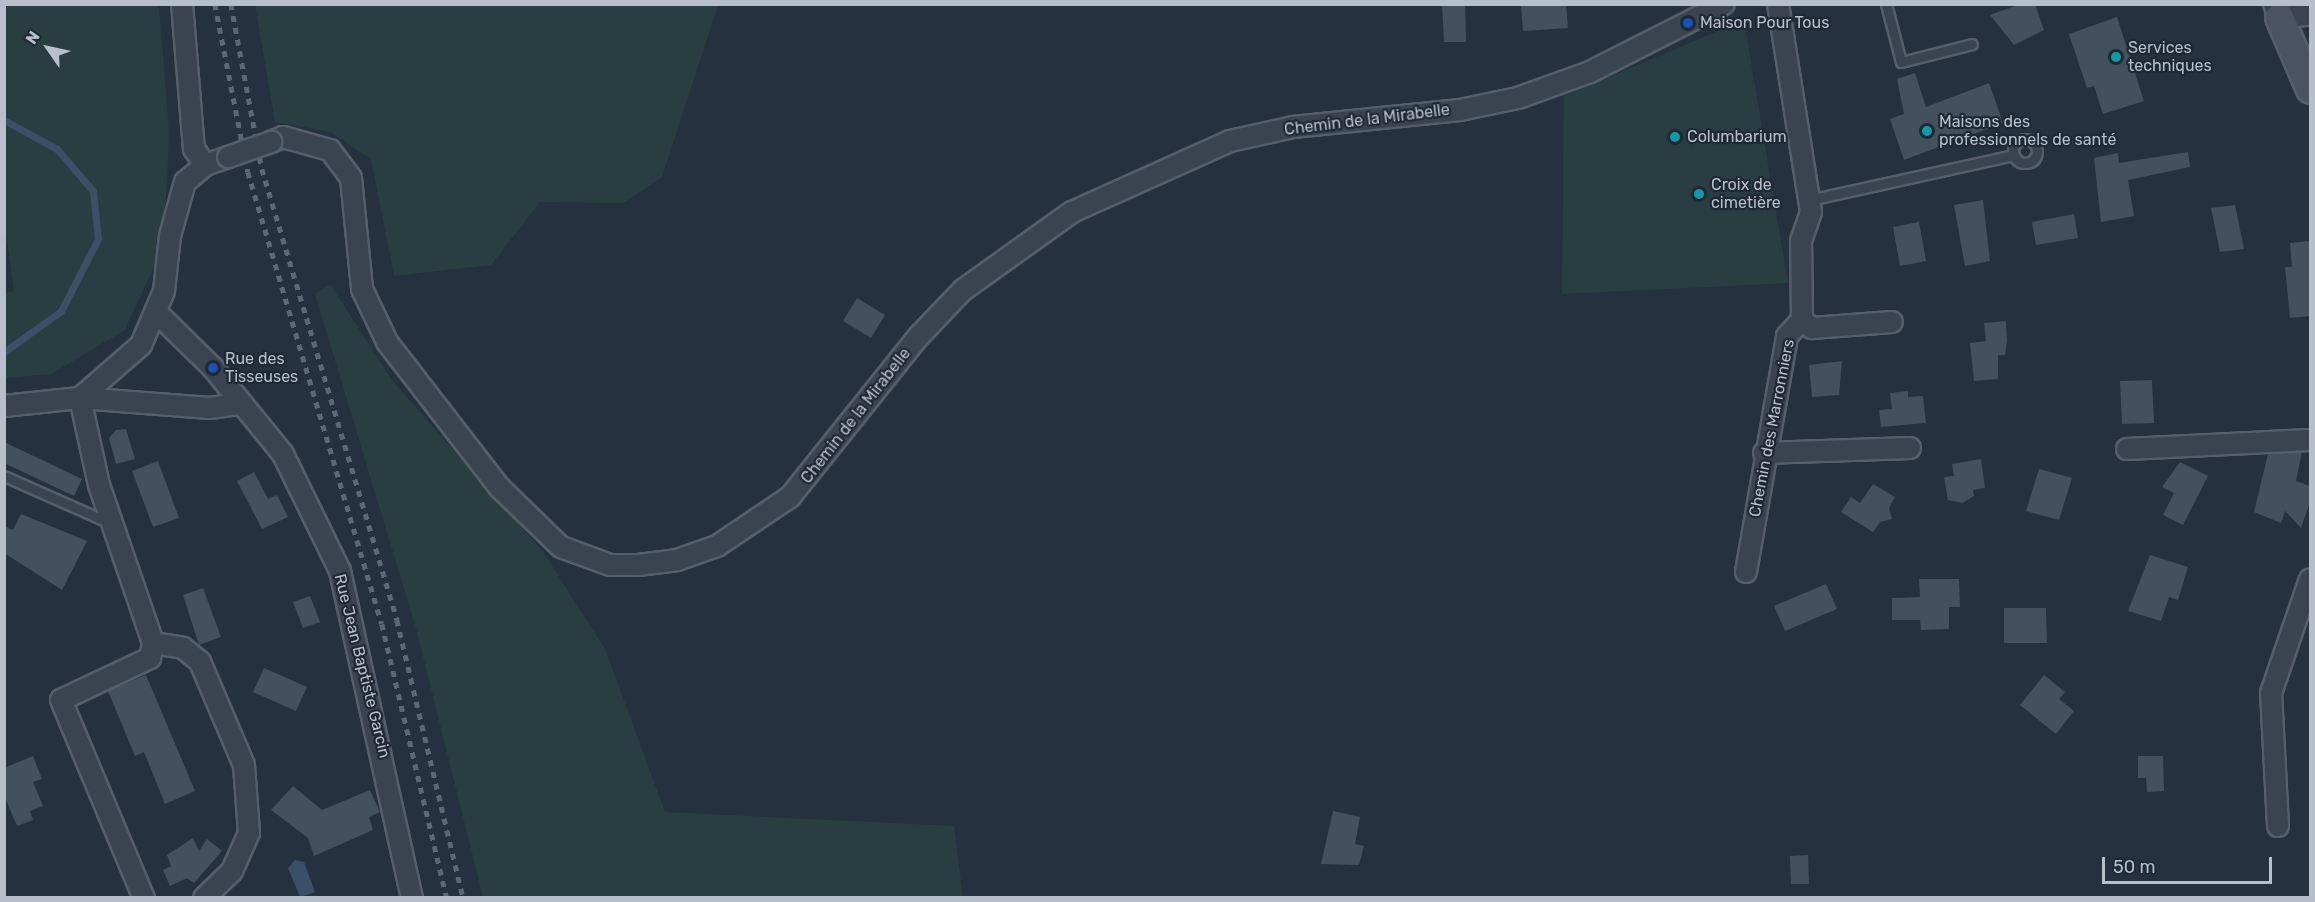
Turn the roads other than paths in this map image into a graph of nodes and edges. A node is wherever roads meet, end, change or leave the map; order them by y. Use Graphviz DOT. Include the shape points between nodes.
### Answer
graph roads {
  1 [pos="182,4"];
  2 [pos="1724,4"];
  3 [pos="1778,4"];
  4 [pos="1886,4"];
  5 [pos="2276,11"];
  6 [pos="2310,15"];
  7 [pos="1972,44"];
  8 [pos="2310,89"];
  9 [pos="2013,155"];
  10 [pos="205,165"];
  11 [pos="1809,200"];
  12 [pos="158,314"];
  13 [pos="1802,320"];
  14 [pos="1892,322"];
  15 [pos="80,398"];
  16 [pos="238,404"];
  17 [pos="4,406"];
  18 [pos="2310,440"];
  19 [pos="1910,448"];
  20 [pos="2127,449"];
  21 [pos="1764,453"];
  22 [pos="4,476"];
  23 [pos="112,524"];
  24 [pos="1746,572"];
  25 [pos="2310,579"];
  26 [pos="153,643"];
  27 [pos="2278,826"];
  28 [pos="144,897"];
  29 [pos="204,897"];
  30 [pos="412,897"];
  1 -- 10 [label="street" via="194,150"];
  2 -- 10 [label="street, Chemin de la Mirabelle, bridge" via="1590,72 1518,98 1293,127 1230,141 1072,213 963,290 920,335 790,497 717,546 677,560 638,565 610,565 561,547 499,487 387,342 362,289 351,178 330,150 282,137"];
  3 -- 11 [label="street, Chemin des Marronniers"];
  4 -- 7 [label="lane" via="1901,62"];
  5 -- 6 [label="street"];
  5 -- 8 [label="street"];
  9 -- 11 [label="lane"];
  10 -- 12 [label="street, Chemin de la Mirabelle" via="185,182"];
  11 -- 13 [label="street, Chemin des Marronniers" via="1811,212 1801,242"];
  12 -- 15 [label="street, Chemin de la Mirabelle" via="141,345"];
  12 -- 16 [label="street, Rue Jean Baptiste Garcin" via="213,368"];
  13 -- 14 [label="street" via="1812,328"];
  13 -- 21 [label="street, Chemin des Marronniers" via="1787,336"];
  15 -- 16 [label="street" via="210,408"];
  15 -- 17 [label="street"];
  15 -- 23 [label="street"];
  16 -- 30 [label="street, Rue Jean Baptiste Garcin" via="283,454 340,571"];
  18 -- 20 [label="street"];
  19 -- 21 [label="street"];
  21 -- 24 [label="street, Chemin des Marronniers"];
  22 -- 23 [label="lane"];
  23 -- 26 [label="street"];
  25 -- 27 [label="street" via="2271,693"];
  26 -- 28 [label="street" via="150,658 61,700"];
  26 -- 29 [label="street" via="183,648 200,662 244,765 249,833 232,871"];
}
